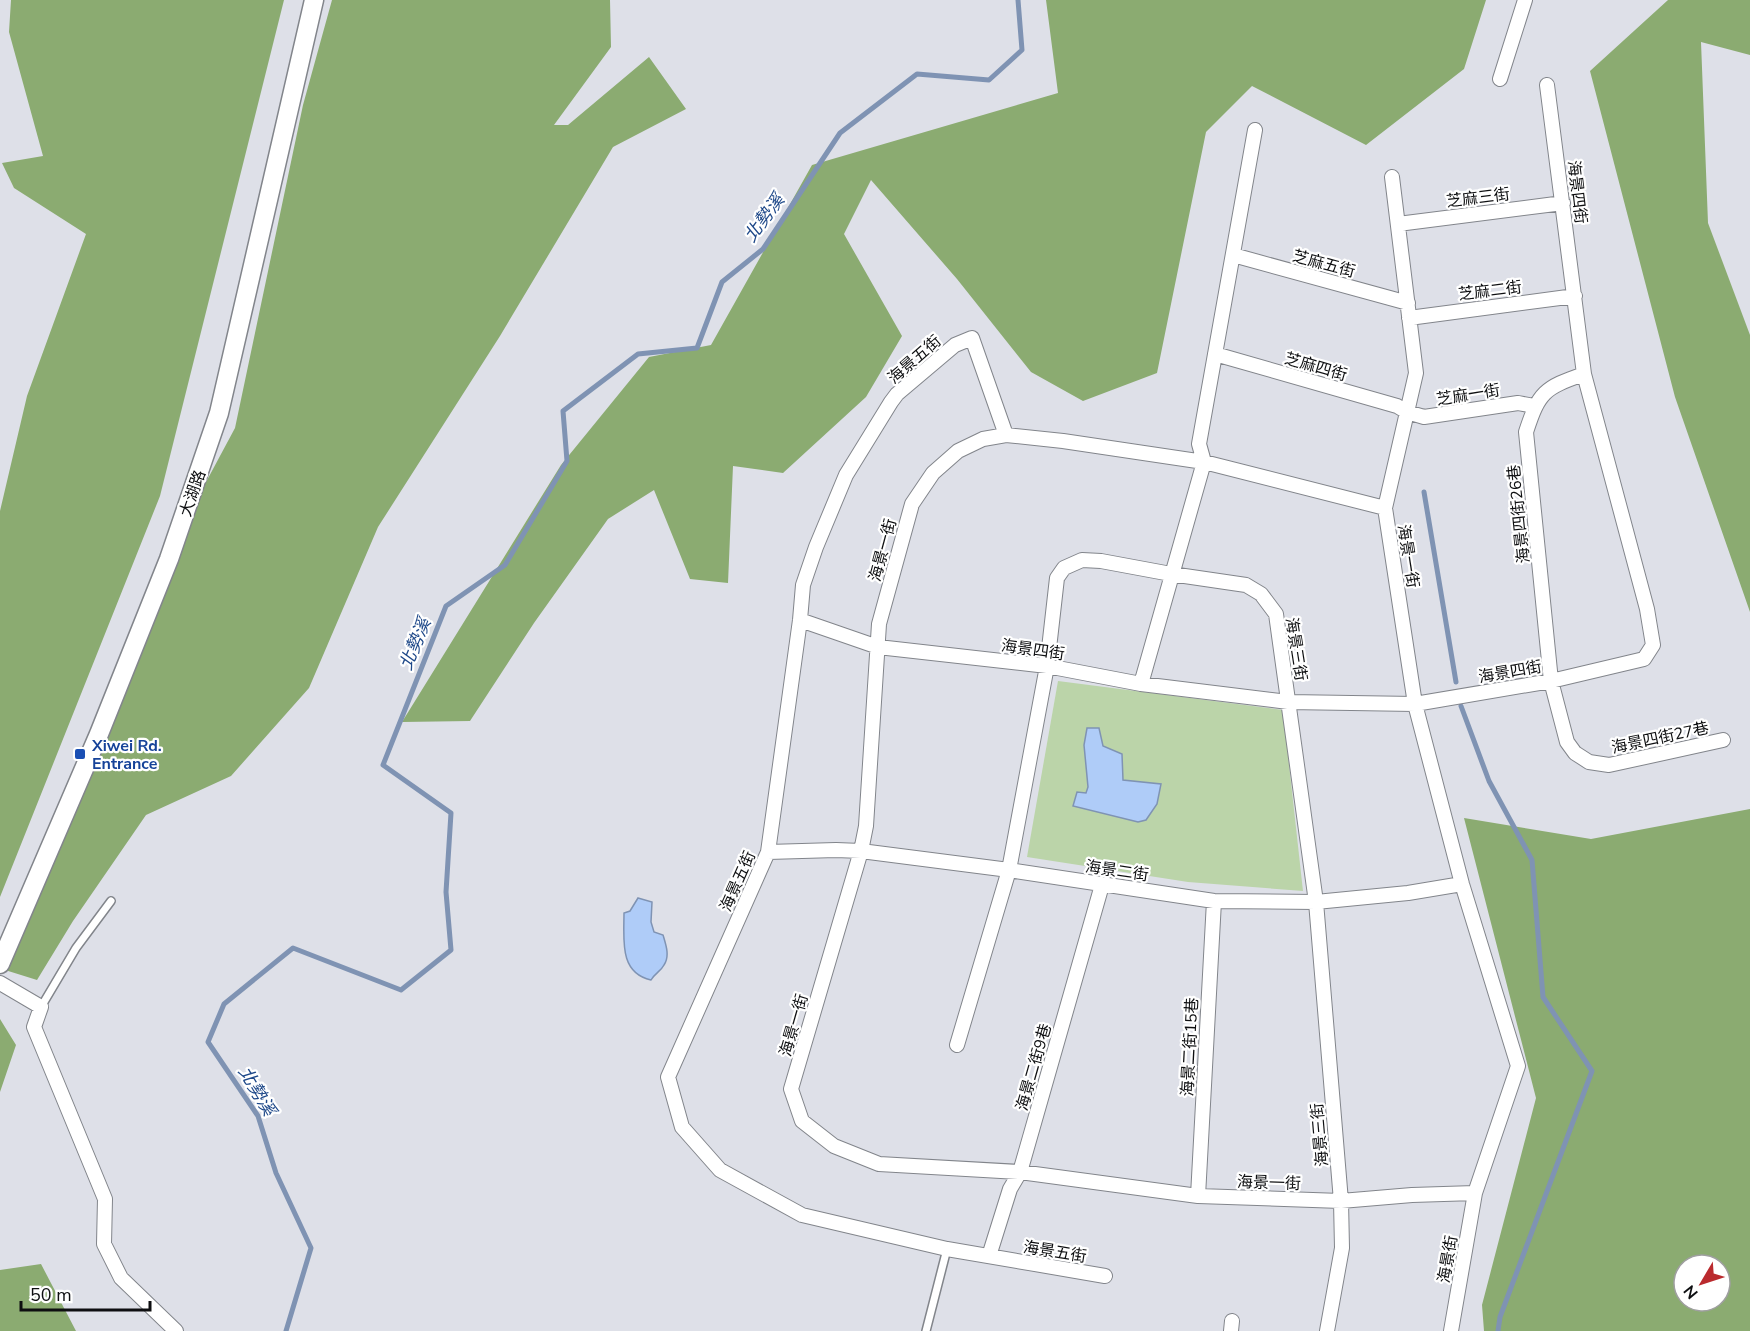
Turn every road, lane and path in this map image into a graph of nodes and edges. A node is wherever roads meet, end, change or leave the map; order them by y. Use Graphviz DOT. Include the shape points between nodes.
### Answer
graph roads {
  1 [pos="314,0"];
  2 [pos="1525,0"];
  3 [pos="1500,79"];
  4 [pos="1547,85"];
  5 [pos="1255,130"];
  6 [pos="1392,177"];
  7 [pos="1563,203"];
  8 [pos="1398,224"];
  9 [pos="1233,255"];
  10 [pos="1575,296"];
  11 [pos="1407,303"];
  12 [pos="1409,318"];
  13 [pos="1215,354"];
  14 [pos="1584,374"];
  15 [pos="1534,406"];
  16 [pos="1407,412"];
  17 [pos="1006,435"];
  18 [pos="1204,462"];
  19 [pos="1386,508"];
  20 [pos="1171,574"];
  21 [pos="800,620"];
  22 [pos="878,647"];
  23 [pos="1047,666"];
  24 [pos="1551,681"];
  25 [pos="1141,684"];
  26 [pos="1288,702"];
  27 [pos="1415,704"];
  28 [pos="1723,740"];
  29 [pos="861,851"];
  30 [pos="768,852"];
  31 [pos="1009,870"];
  32 [pos="1462,884"];
  33 [pos="1102,885"];
  34 [pos="1214,900"];
  35 [pos="111,901"];
  36 [pos="1316,902"];
  37 [pos="0,964"];
  38 [pos="0,983"];
  39 [pos="41,1007"];
  40 [pos="957,1045"];
  41 [pos="1020,1173"];
  42 [pos="1475,1193"];
  43 [pos="1198,1196"];
  44 [pos="1341,1201"];
  45 [pos="947,1249"];
  46 [pos="989,1256"];
  47 [pos="1106,1276"];
  48 [pos="176,1331"];
  49 [pos="926,1331"];
  50 [pos="1327,1331"];
  51 [pos="1451,1331"];
  1 -- 37 [label="street, 大湖路" via="219,413 165,570"];
  2 -- 3 [label="street"];
  4 -- 7 [label="street, 海景四街"];
  5 -- 9 [label="street"];
  6 -- 8 [label="street"];
  7 -- 8 [label="street, 芝麻三街"];
  7 -- 10 [label="street, 海景四街"];
  8 -- 11 [label="street"];
  9 -- 11 [label="street, 芝麻五街"];
  9 -- 13 [label="street"];
  10 -- 12 [label="street, 芝麻二街"];
  10 -- 14 [label="street, 海景四街"];
  11 -- 12 [label="street"];
  12 -- 16 [label="street" via="1416,373"];
  13 -- 16 [label="street, 芝麻四街"];
  13 -- 18 [label="street" via="1199,444"];
  14 -- 15 [label="street, 海景四街26巷" via="1545,391"];
  14 -- 24 [label="street, 海景四街" via="1653,645 1644,659"];
  15 -- 16 [label="street, 芝麻一街" via="1518,403 1424,417"];
  15 -- 24 [label="street, 海景四街26巷" via="1526,432"];
  16 -- 19 [label="street"];
  17 -- 18 [label="street, 海景一街"];
  17 -- 21 [label="street, 海景五街" via="972,338 955,345 897,394 846,475 803,585"];
  17 -- 22 [label="street, 海景一街" via="983,439 958,451 933,473 912,504 879,624"];
  18 -- 19 [label="street, 海景一街"];
  18 -- 20 [label="street"];
  19 -- 27 [label="street, 海景一街"];
  20 -- 23 [label="street, 海景三街" via="1101,561 1082,560 1064,568 1057,578"];
  20 -- 25 [label="street"];
  20 -- 26 [label="street, 海景三街" via="1246,585 1261,594 1276,614"];
  21 -- 22 [label="street, 海景四街"];
  21 -- 30 [label="street, 海景五街"];
  22 -- 23 [label="street, 海景四街"];
  22 -- 29 [label="street, 海景一街"];
  23 -- 25 [label="street, 海景四街"];
  23 -- 31 [label="street, 海景三街"];
  24 -- 27 [label="street, 海景四街"];
  24 -- 28 [label="street, 海景四街27巷" via="1567,742 1589,762 1609,765"];
  25 -- 26 [label="street, 海景四街"];
  26 -- 27 [label="street, 海景四街"];
  26 -- 36 [label="street, 海景三街"];
  27 -- 32 [label="street, 海景一街"];
  29 -- 30 [label="street, 海景二街"];
  29 -- 31 [label="street, 海景二街"];
  29 -- 41 [label="street, 海景一街" via="791,1089 802,1121 834,1146 879,1164"];
  30 -- 45 [label="street, 海景五街" via="668,1077 682,1127 720,1170 802,1215"];
  31 -- 33 [label="street, 海景二街"];
  31 -- 40 [label="street, 海景三街"];
  32 -- 36 [label="street, 海景二街"];
  32 -- 42 [label="street, 海景一街" via="1518,1066"];
  33 -- 34 [label="street, 海景二街"];
  33 -- 41 [label="street, 海景二街9巷"];
  34 -- 36 [label="street, 海景二街"];
  34 -- 43 [label="street, 海景二街15巷"];
  35 -- 39 [label="lane" via="76,948"];
  36 -- 44 [label="street, 海景三街"];
  38 -- 39 [label="street"];
  39 -- 48 [label="street" via="34,1027 105,1199 104,1244 121,1278"];
  41 -- 43 [label="street, 海景一街"];
  41 -- 46 [label="street, 海景二街9巷" via="1010,1189"];
  42 -- 44 [label="street, 海景一街"];
  42 -- 51 [label="street, 海景街"];
  43 -- 44 [label="street, 海景一街"];
  44 -- 50 [label="street, 海景三街" via="1342,1248"];
  45 -- 46 [label="street, 海景五街"];
  45 -- 49 [label="lane"];
  46 -- 47 [label="street, 海景五街"];
}
